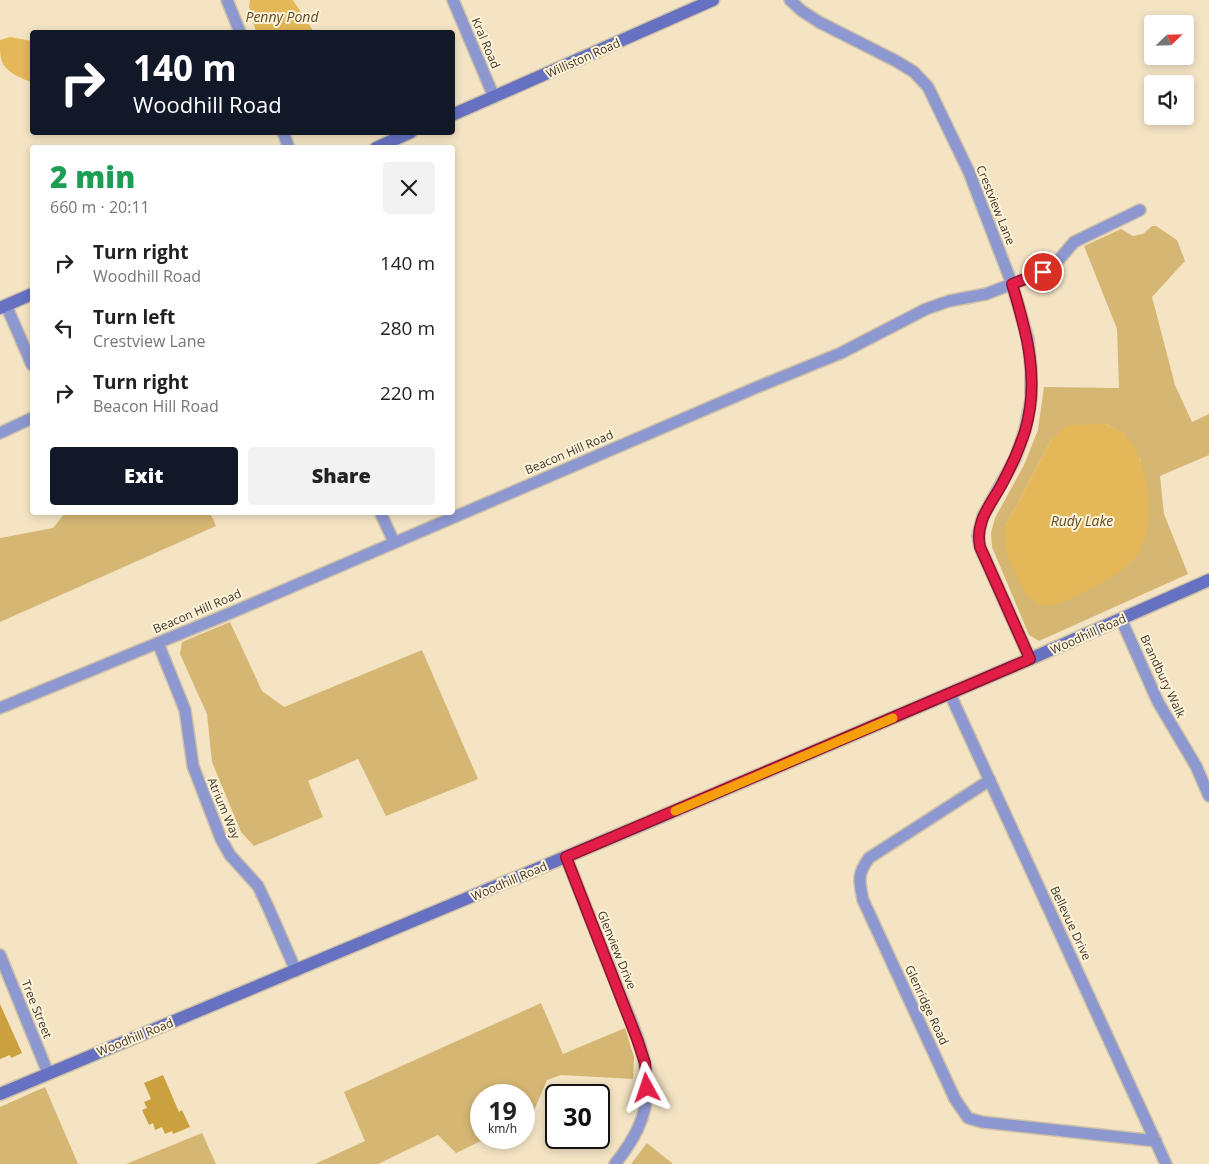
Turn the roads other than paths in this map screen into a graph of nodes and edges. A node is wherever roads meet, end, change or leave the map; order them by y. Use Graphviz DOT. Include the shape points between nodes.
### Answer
graph roads {
  1 [pos="227,0"];
  2 [pos="453,0"];
  3 [pos="713,0"];
  4 [pos="790,0"];
  5 [pos="239,30"];
  6 [pos="494,97"];
  7 [pos="455,114"];
  8 [pos="404,135"];
  9 [pos="383,145"];
  10 [pos="1140,210"];
  11 [pos="1012,284"];
  12 [pos="30,295"];
  13 [pos="3,307"];
  14 [pos="30,361"];
  15 [pos="30,419"];
  16 [pos="0,433"];
  17 [pos="381,515"];
  18 [pos="394,542"];
  19 [pos="1209,580"];
  20 [pos="1121,620"];
  21 [pos="158,642"];
  22 [pos="1030,659"];
  23 [pos="950,694"];
  24 [pos="0,708"];
  25 [pos="990,780"];
  26 [pos="1209,796"];
  27 [pos="566,857"];
  28 [pos="0,956"];
  29 [pos="296,971"];
  30 [pos="48,1073"];
  31 [pos="0,1094"];
  32 [pos="1156,1141"];
  33 [pos="615,1164"];
  34 [pos="1166,1164"];
  1 -- 5 [label="street"];
  2 -- 6 [label="street, Kral Road"];
  3 -- 6 [label="street, Williston Road"];
  4 -- 11 [label="street, Crestview Lane" via="819,22 914,72 928,87 969,172"];
  6 -- 7 [label="street, Williston Road"];
  8 -- 9 [label="street"];
  10 -- 11 [label="street, Beacon Hill Road" via="1074,242 1057,262 1043,272"];
  11 -- 18 [label="street, Beacon Hill Road" via="926,309 841,353"];
  11 -- 22 [label="street, Crestview Lane" via="1028,339 1031,399 1026,430 1015,459 983,516 978,536"];
  12 -- 13 [label="street"];
  13 -- 14 [label="street"];
  15 -- 16 [label="street"];
  17 -- 18 [label="street"];
  18 -- 21 [label="street, Beacon Hill Road"];
  19 -- 20 [label="street, Woodhill Road"];
  20 -- 22 [label="street, Woodhill Road"];
  20 -- 26 [label="street, Brandbury Walk" via="1158,702 1196,766"];
  21 -- 24 [label="street, Beacon Hill Road"];
  21 -- 29 [label="street, Atrium Way" via="185,710 193,766 220,839 258,886"];
  22 -- 23 [label="street, Woodhill Road"];
  23 -- 25 [label="street, Bellevue Drive"];
  23 -- 27 [label="street, Woodhill Road"];
  25 -- 32 [label="street, Bellevue Drive"];
  25 -- 32 [label="street, Glenridge Road" via="869,858 862,869 860,883 863,900 960,1109 968,1118"];
  27 -- 29 [label="street, Woodhill Road"];
  27 -- 33 [label="street, Glenview Drive" via="645,1063 644,1117 636,1135"];
  28 -- 30 [label="street, Tree Street"];
  29 -- 30 [label="street, Woodhill Road"];
  30 -- 31 [label="street, Woodhill Road"];
  32 -- 34 [label="street, Bellevue Drive"];
}
